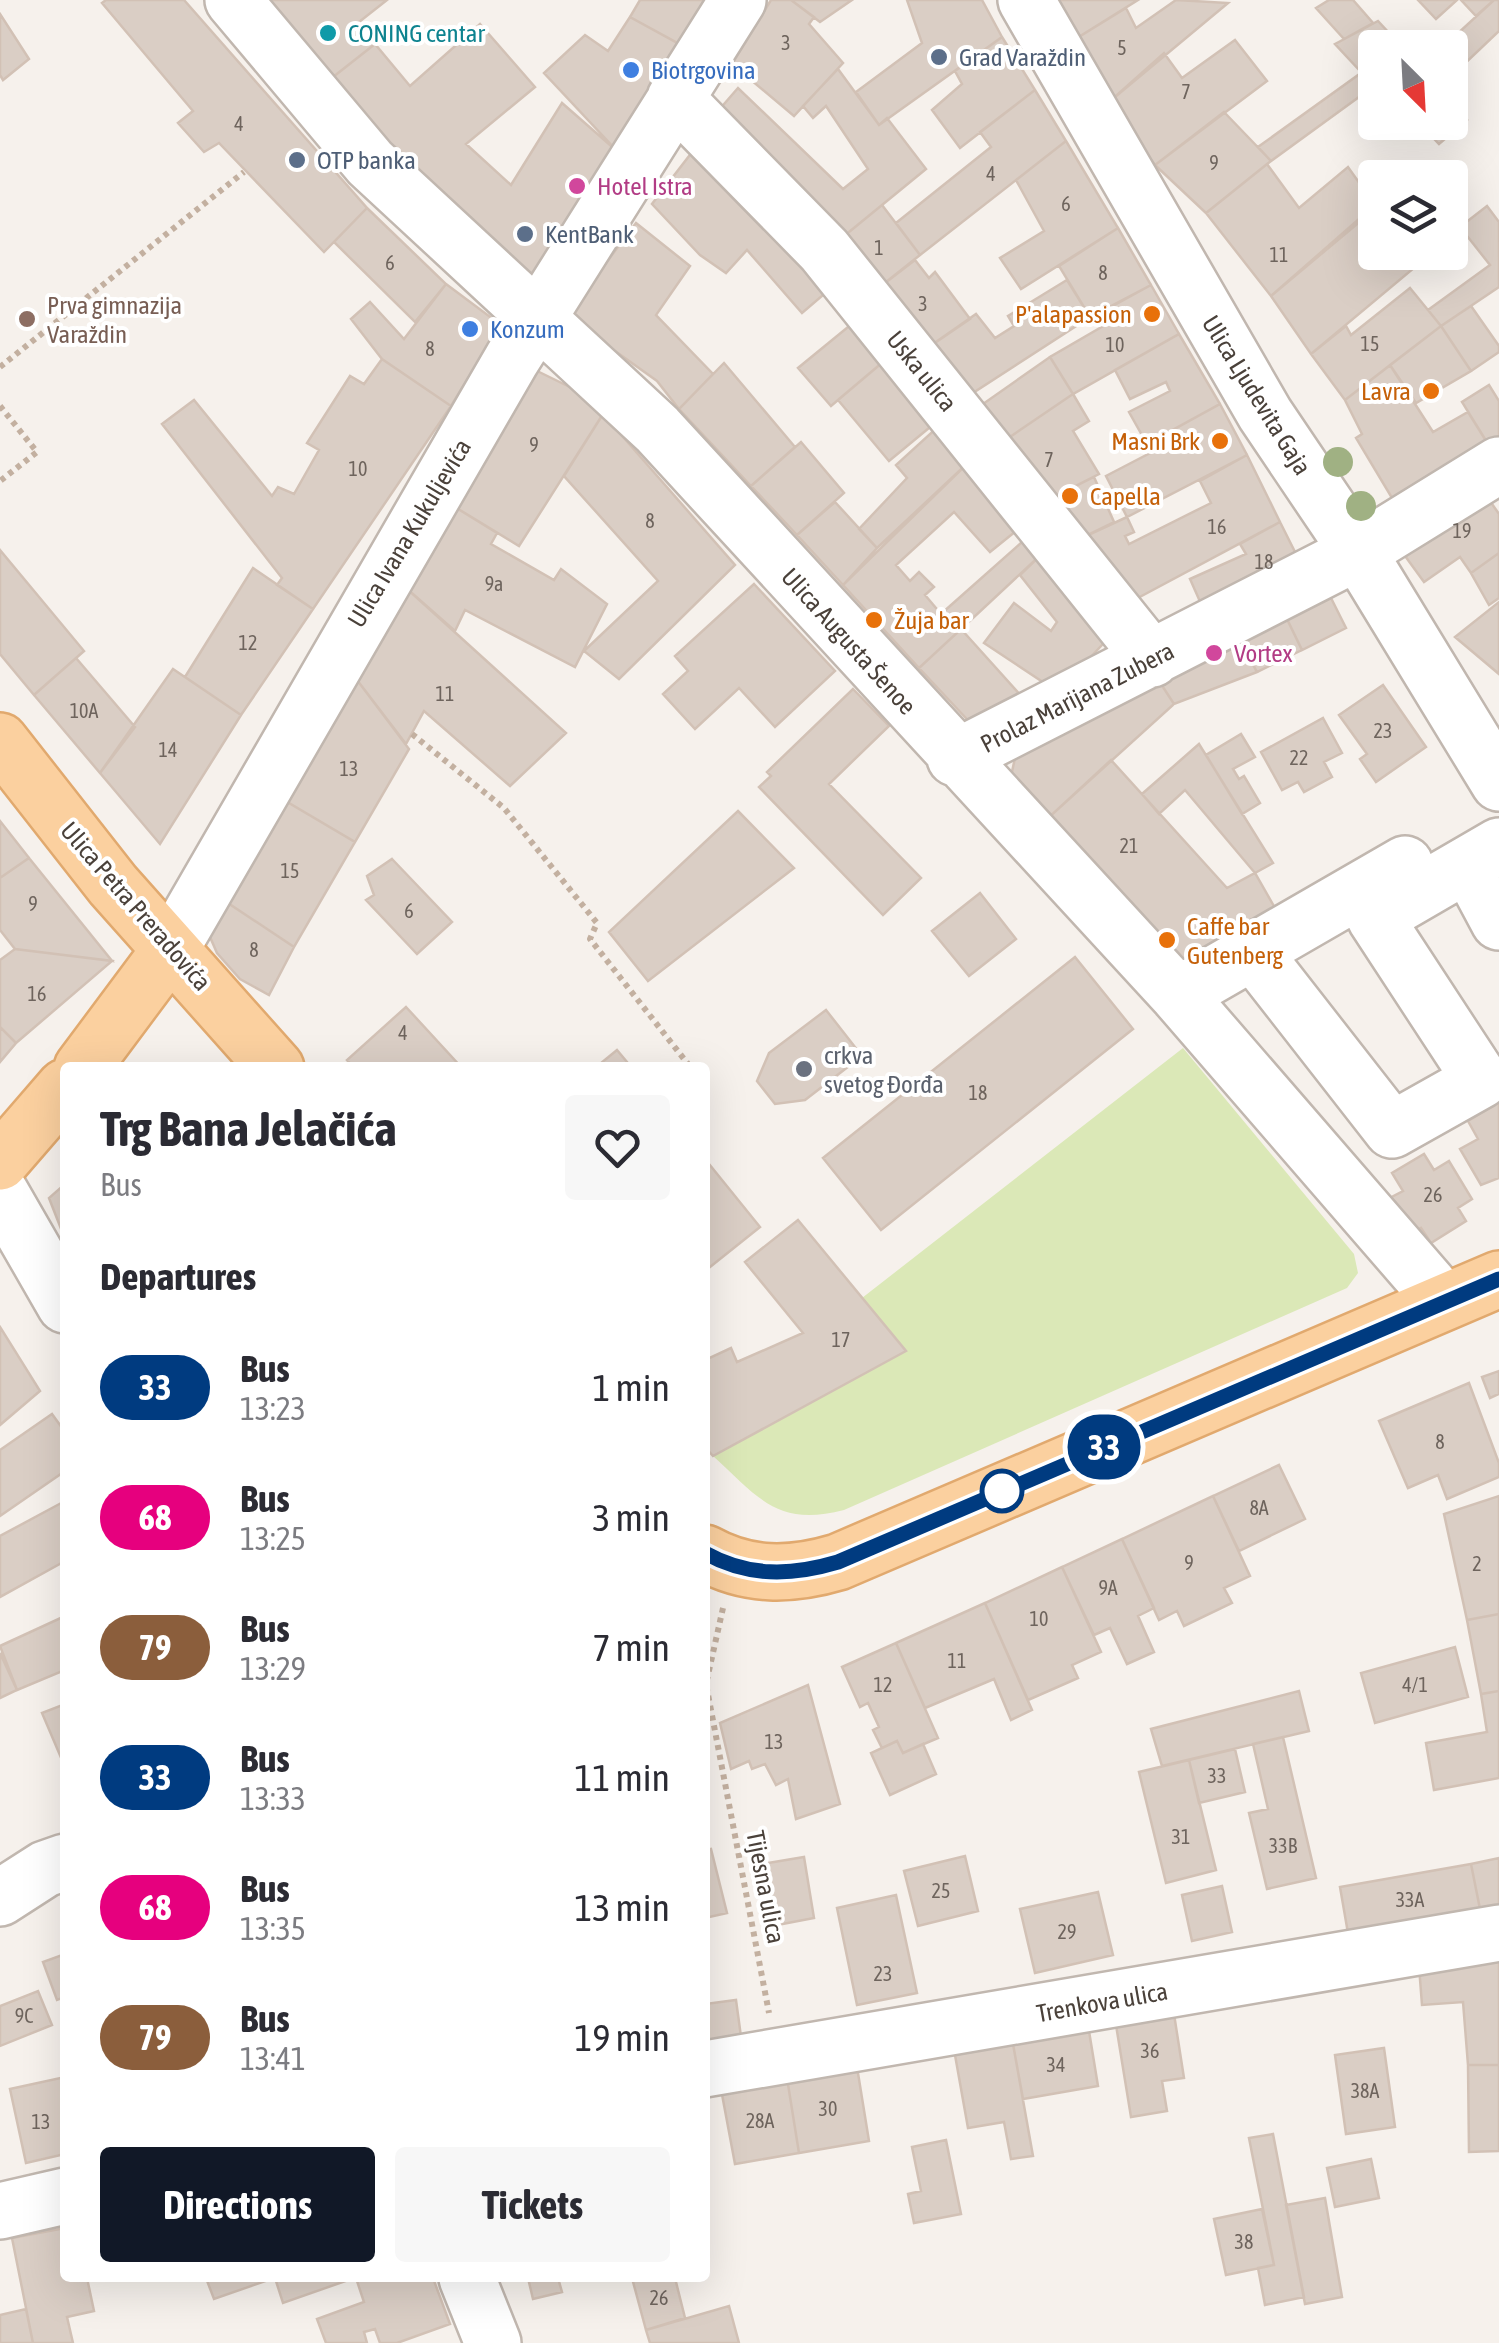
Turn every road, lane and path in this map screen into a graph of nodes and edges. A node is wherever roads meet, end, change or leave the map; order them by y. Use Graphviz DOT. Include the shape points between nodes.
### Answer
graph roads {
  1 [pos="234,0"];
  2 [pos="738,0"];
  3 [pos="1026,0"];
  4 [pos="675,98"];
  5 [pos="244,172"];
  6 [pos="535,320"];
  7 [pos="0,367"];
  8 [pos="0,406"];
  9 [pos="1499,465"];
  10 [pos="0,481"];
  11 [pos="1358,552"];
  12 [pos="1152,659"];
  13 [pos="412,734"];
  14 [pos="0,741"];
  15 [pos="955,758"];
  16 [pos="1499,782"];
  17 [pos="1499,808"];
  18 [pos="1484,855"];
  19 [pos="1499,922"];
  20 [pos="170,950"];
  21 [pos="1253,952"];
  22 [pos="1178,995"];
  23 [pos="86,1062"];
  24 [pos="271,1062"];
  25 [pos="686,1062"];
  26 [pos="1490,1075"];
  27 [pos="60,1093"];
  28 [pos="0,1162"];
  29 [pos="0,1192"];
  30 [pos="1499,1279"];
  31 [pos="60,1296"];
  32 [pos="1444,1302"];
  33 [pos="718,1561"];
  34 [pos="710,1643"];
  35 [pos="710,1707"];
  36 [pos="60,1864"];
  37 [pos="0,1898"];
  38 [pos="1499,1932"];
  39 [pos="776,2058"];
  40 [pos="710,2068"];
  41 [pos="60,2197"];
  42 [pos="0,2211"];
  43 [pos="469,2282"];
  44 [pos="493,2343"];
  1 -- 6 [label="street, Ulica Augusta Šenoe" via="370,163"];
  2 -- 4 [label="street, Ulica Ivana Kukuljevića"];
  3 -- 11 [label="street, Ulica Ljudevita Gaja" via="1265,414"];
  4 -- 6 [label="street, Ulica Ivana Kukuljevića"];
  4 -- 12 [label="street, Uska ulica" via="824,250"];
  5 -- 7 [label="path"];
  6 -- 15 [label="street, Ulica Augusta Šenoe" via="657,429"];
  6 -- 20 [label="street, Ulica Ivana Kukuljevića"];
  8 -- 10 [label="path" via="37,452"];
  9 -- 11 [label="street, Prolaz Marijana Zubera"];
  11 -- 12 [label="street, Prolaz Marijana Zubera"];
  11 -- 16 [label="street, Ulica Ljudevita Gaja"];
  12 -- 15 [label="street, Prolaz Marijana Zubera"];
  13 -- 25 [label="path" via="504,808 596,923 590,940"];
  14 -- 20 [label="main road, Ulica Petra Preradovića"];
  15 -- 22 [label="street, Ulica Augusta Šenoe"];
  17 -- 21 [label="street"];
  18 -- 19 [label="street"];
  18 -- 26 [label="street" via="1374,918"];
  20 -- 23 [label="main road, Ulica Ivana Kukuljevića"];
  20 -- 24 [label="main road, Ulica Petra Preradovića"];
  21 -- 22 [label="street"];
  21 -- 26 [label="street" via="1392,1130"];
  22 -- 32 [label="street, Ulica Augusta Šenoe"];
  27 -- 28 [label="main road"];
  29 -- 31 [label="street"];
  30 -- 32 [label="main road"];
  32 -- 33 [label="main road" via="838,1562 801,1573"];
  33 -- 34 [label="path, Tijesna ulica"];
  35 -- 39 [label="path, Tijesna ulica"];
  36 -- 37 [label="street"];
  38 -- 39 [label="street, Trenkova ulica"];
  39 -- 40 [label="street, Trenkova ulica"];
  41 -- 42 [label="street"];
  43 -- 44 [label="street"];
}
